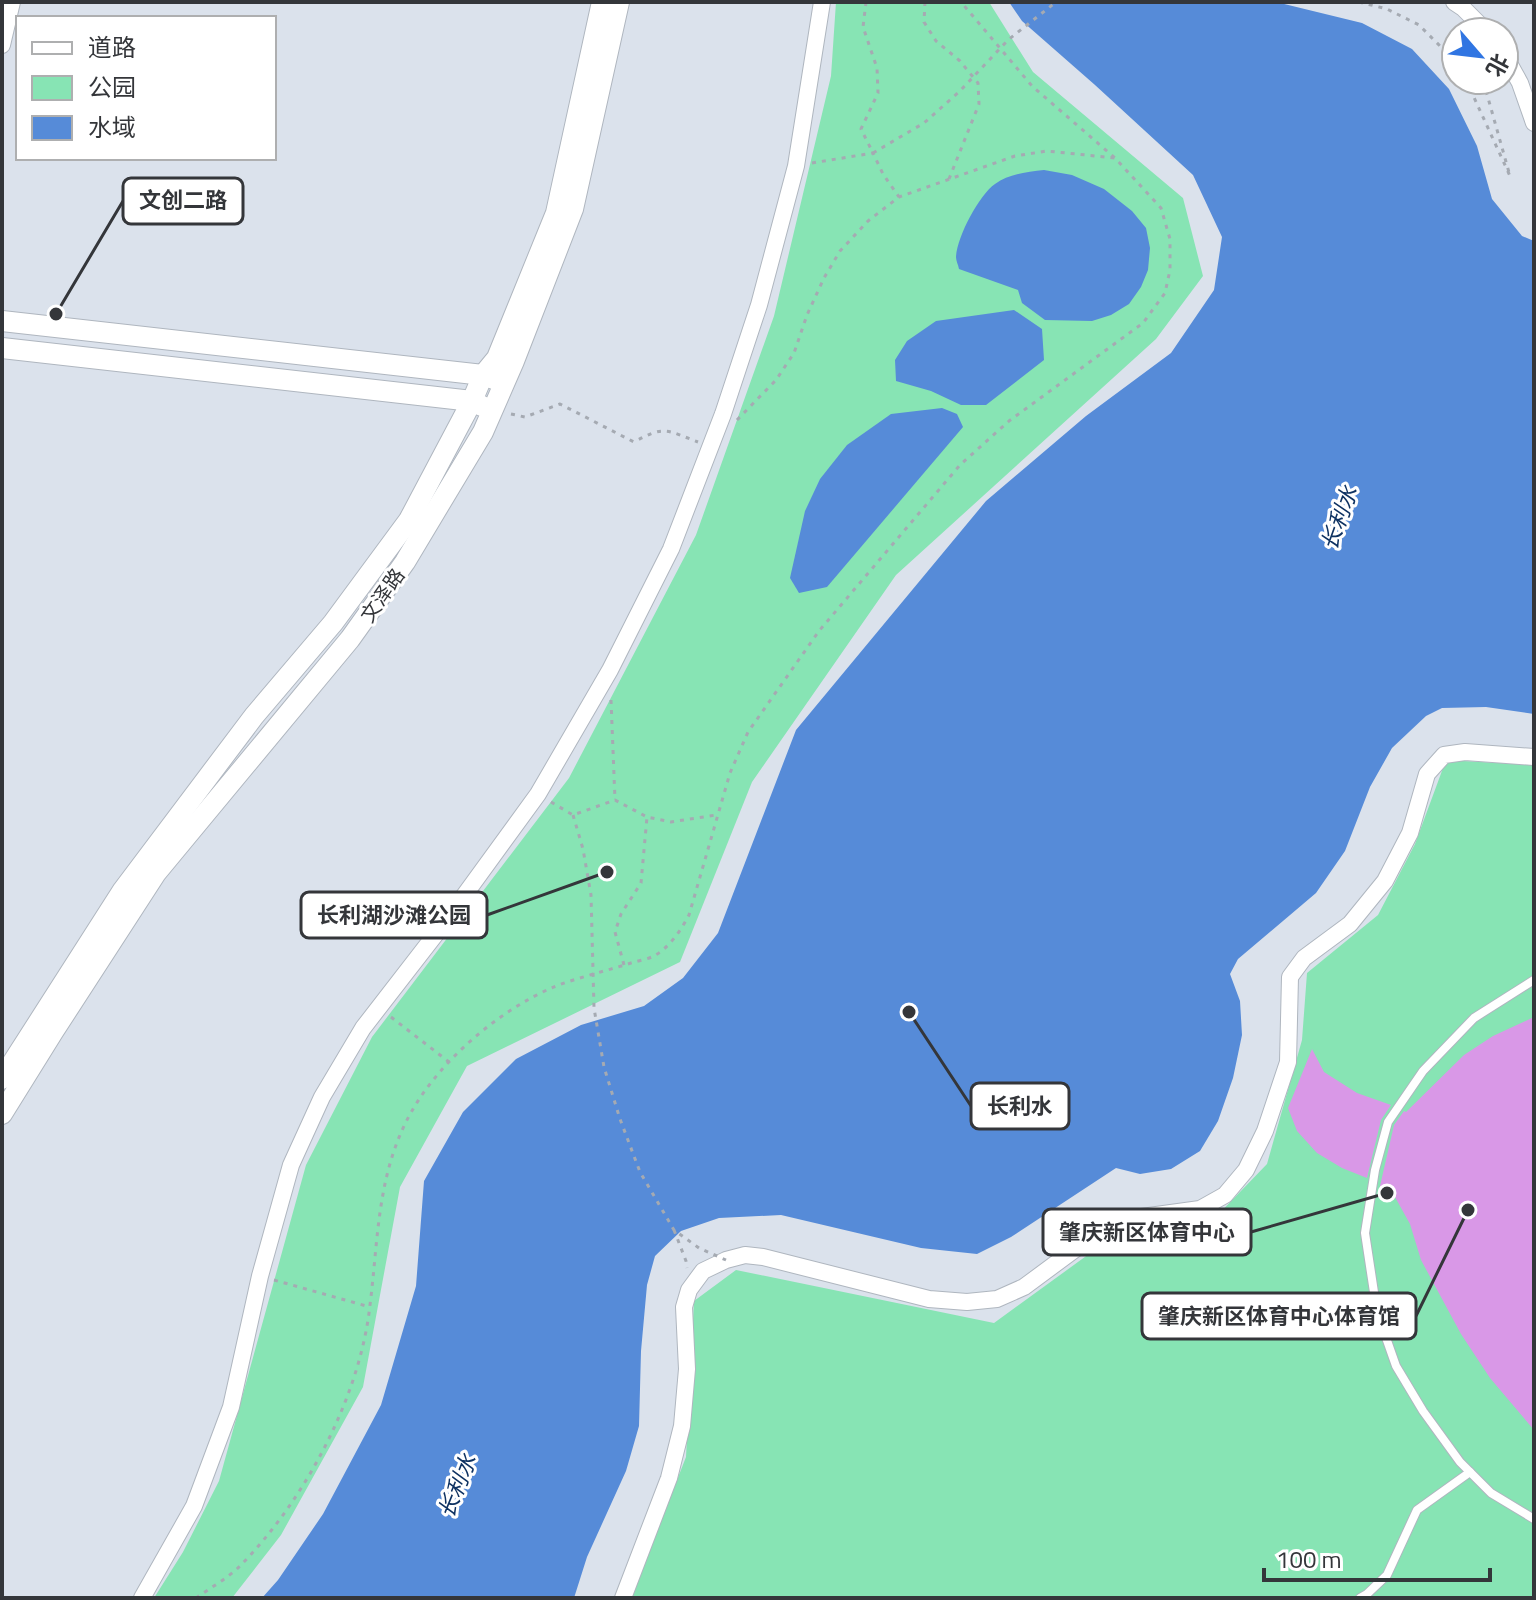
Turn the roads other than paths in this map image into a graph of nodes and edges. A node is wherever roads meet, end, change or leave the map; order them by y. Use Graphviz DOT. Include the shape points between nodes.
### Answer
graph roads {
  1 [pos="12,2"];
  2 [pos="602,2"];
  3 [pos="619,2"];
  4 [pos="822,2"];
  5 [pos="1454,2"];
  6 [pos="1469,16"];
  7 [pos="2,45"];
  8 [pos="1520,83"];
  9 [pos="1534,123"];
  10 [pos="2,321"];
  11 [pos="2,348"];
  12 [pos="483,375"];
  13 [pos="504,381"];
  14 [pos="472,401"];
  15 [pos="491,410"];
  16 [pos="1534,757"];
  17 [pos="1534,980"];
  18 [pos="2,1079"];
  19 [pos="2,1114"];
  20 [pos="1470,1472"];
  21 [pos="1534,1519"];
  22 [pos="142,1598"];
  23 [pos="623,1598"];
  24 [pos="1360,1598"];
  1 -- 7 [label="street"];
  2 -- 12 [label="street, 文泽路" via="556,213 497,358"];
  3 -- 13 [label="street, 文泽路" via="573,209"];
  4 -- 22 [label="street" via="796,166 759,305 671,549 610,670 538,794 363,1028 322,1097 291,1165 226,1421 194,1506"];
  5 -- 6 [label="street"];
  8 -- 9 [label="street"];
  10 -- 12 [label="street"];
  11 -- 14 [label="street"];
  12 -- 13 [label="street"];
  12 -- 14 [label="street, 文泽路"];
  13 -- 15 [label="street, 文泽路"];
  14 -- 15 [label="street"];
  14 -- 18 [label="street, 文泽路" via="409,520 123,890"];
  15 -- 19 [label="street, 文泽路" via="405,562 350,639 156,873"];
  16 -- 23 [label="street" via="1444,755 1427,774 1410,833 1385,881 1350,924 1304,958 1290,977 1288,1062 1265,1131 1246,1170 1225,1195 1200,1209 1120,1220 1024,1287 997,1299 929,1299 745,1255 703,1271 684,1307 687,1369 682,1426 669,1478"];
  17 -- 20 [label="lane" via="1474,1018 1423,1071 1388,1122 1365,1233 1377,1312 1396,1366"];
  20 -- 21 [label="lane" via="1491,1493"];
  20 -- 24 [label="lane" via="1417,1510 1387,1575"];
}
